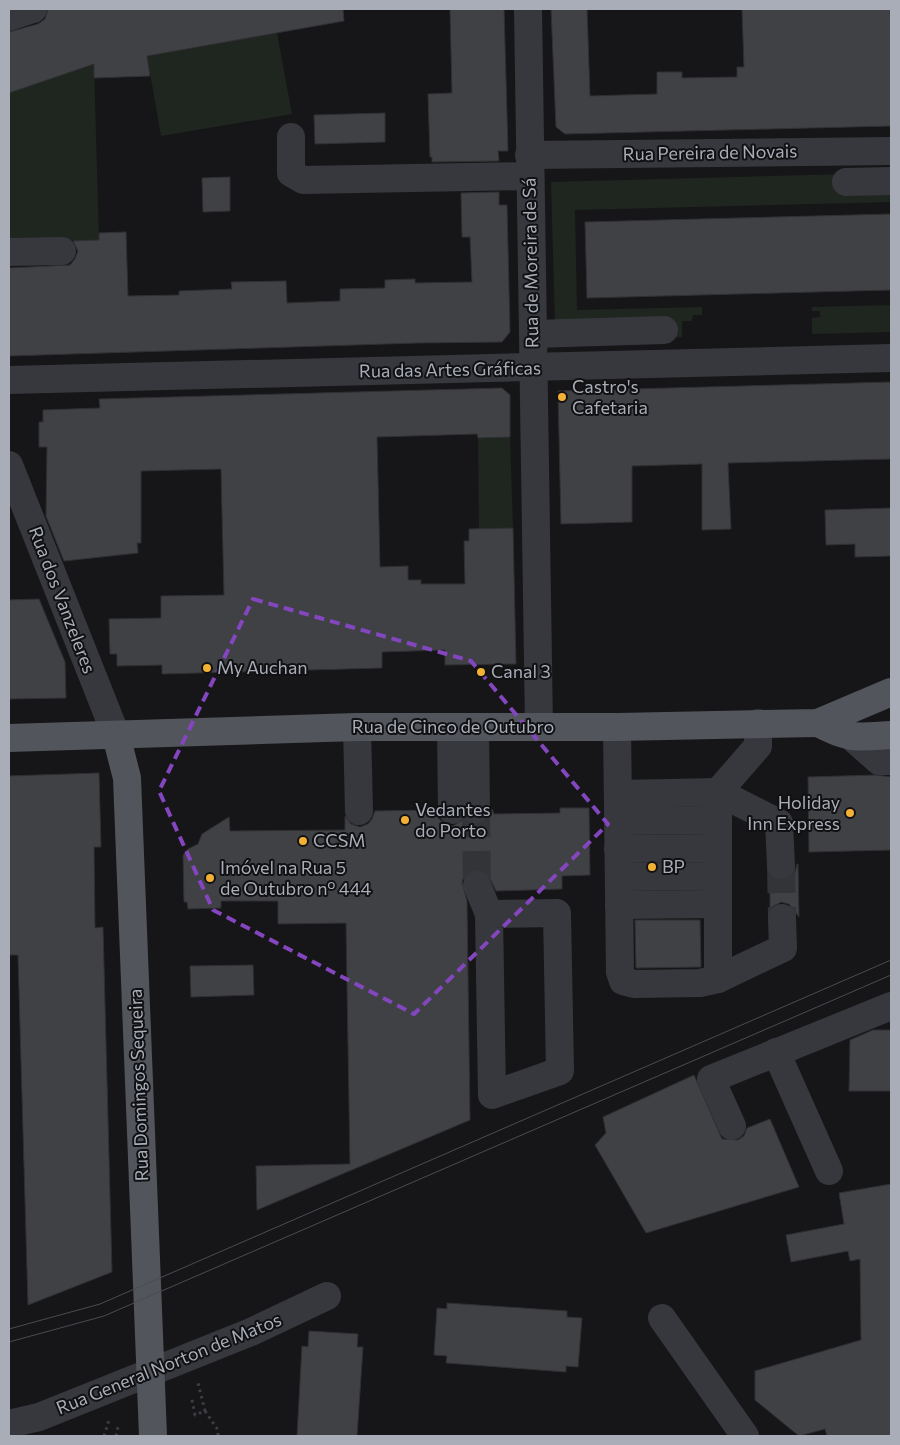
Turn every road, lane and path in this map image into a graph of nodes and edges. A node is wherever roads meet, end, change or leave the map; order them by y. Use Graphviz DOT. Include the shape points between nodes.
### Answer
graph roads {
  1 [pos="33,9"];
  2 [pos="528,9"];
  3 [pos="9,17"];
  4 [pos="291,137"];
  5 [pos="891,150"];
  6 [pos="530,166"];
  7 [pos="891,181"];
  8 [pos="846,182"];
  9 [pos="62,251"];
  10 [pos="9,252"];
  11 [pos="664,330"];
  12 [pos="533,334"];
  13 [pos="891,358"];
  14 [pos="533,368"];
  15 [pos="9,380"];
  16 [pos="9,465"];
  17 [pos="891,692"];
  18 [pos="758,724"];
  19 [pos="818,724"];
  20 [pos="357,727"];
  21 [pos="463,727"];
  22 [pos="539,727"];
  23 [pos="617,727"];
  24 [pos="116,735"];
  25 [pos="9,738"];
  26 [pos="891,744"];
  27 [pos="718,792"];
  28 [pos="618,794"];
  29 [pos="464,810"];
  30 [pos="359,812"];
  31 [pos="718,820"];
  32 [pos="618,821"];
  33 [pos="718,848"];
  34 [pos="618,849"];
  35 [pos="781,865"];
  36 [pos="718,876"];
  37 [pos="619,877"];
  38 [pos="477,885"];
  39 [pos="718,904"];
  40 [pos="619,905"];
  41 [pos="489,914"];
  42 [pos="782,918"];
  43 [pos="718,979"];
  44 [pos="891,1006"];
  45 [pos="776,1052"];
  46 [pos="732,1126"];
  47 [pos="829,1171"];
  48 [pos="327,1296"];
  49 [pos="662,1318"];
  50 [pos="198,1382"];
  51 [pos="192,1400"];
  52 [pos="205,1410"];
  53 [pos="108,1423"];
  54 [pos="9,1424"];
  55 [pos="118,1427"];
  56 [pos="104,1436"];
  57 [pos="116,1436"];
  58 [pos="153,1436"];
  59 [pos="218,1436"];
  60 [pos="745,1436"];
  1 -- 3 [label="street"];
  2 -- 6 [label="street, Rua de Moreira de Sá"];
  4 -- 6 [label="street, Rua Pereira de Novais" via="291,173 302,180"];
  5 -- 6 [label="street, Rua Pereira de Novais"];
  6 -- 12 [label="street, Rua de Moreira de Sá"];
  7 -- 8 [label="street"];
  9 -- 10 [label="street"];
  11 -- 12 [label="street"];
  12 -- 14 [label="street, Rua de Moreira de Sá"];
  13 -- 14 [label="street, Rua das Artes Gráficas"];
  14 -- 15 [label="street, Rua das Artes Gráficas"];
  14 -- 22 [label="street, Rua de Moreira de Sá"];
  16 -- 24 [label="street, Rua dos Vanzeleres"];
  17 -- 19 [label="main road, Rua de Cinco de Outubro"];
  18 -- 19 [label="main road, Rua de Cinco de Outubro"];
  18 -- 23 [label="main road, Rua de Cinco de Outubro"];
  18 -- 27 [label="street" via="758,746"];
  19 -- 26 [label="main road" via="841,736"];
  20 -- 21 [label="main road, Rua de Cinco de Outubro"];
  20 -- 24 [label="main road, Rua de Cinco de Outubro"];
  20 -- 30 [label="street"];
  21 -- 22 [label="main road, Rua de Cinco de Outubro"];
  21 -- 29 [label="street"];
  22 -- 23 [label="main road, Rua de Cinco de Outubro"];
  23 -- 28 [label="street"];
  24 -- 25 [label="main road, Rua de Cinco de Outubro"];
  24 -- 58 [label="main road, Rua Domingos Sequeira" via="127,778"];
  27 -- 28 [label="street"];
  27 -- 31 [label="street"];
  27 -- 35 [label="street" via="779,823"];
  28 -- 32 [label="street"];
  31 -- 32 [label="street"];
  31 -- 33 [label="street"];
  32 -- 34 [label="street"];
  33 -- 34 [label="street"];
  33 -- 36 [label="street"];
  34 -- 37 [label="street"];
  36 -- 37 [label="street"];
  36 -- 39 [label="street"];
  37 -- 40 [label="street"];
  38 -- 41 [label="street"];
  39 -- 40 [label="street"];
  39 -- 43 [label="street"];
  40 -- 43 [label="street" via="620,972 623,981 634,984 700,983"];
  41 -- 41 [label="street" via="491,1038 492,1095 560,1070 558,913"];
  42 -- 43 [label="street" via="783,948"];
  44 -- 45 [label="street"];
  45 -- 46 [label="street" via="711,1079"];
  45 -- 47 [label="street"];
  48 -- 54 [label="street, Rua General Norton de Matos" via="242,1336 39,1417"];
  49 -- 60 [label="street"];
  50 -- 52 [label="path"];
  51 -- 52 [label="path" via="195,1415"];
  52 -- 59 [label="path" via="218,1430"];
  53 -- 56 [label="path"];
  55 -- 57 [label="path"];
}
